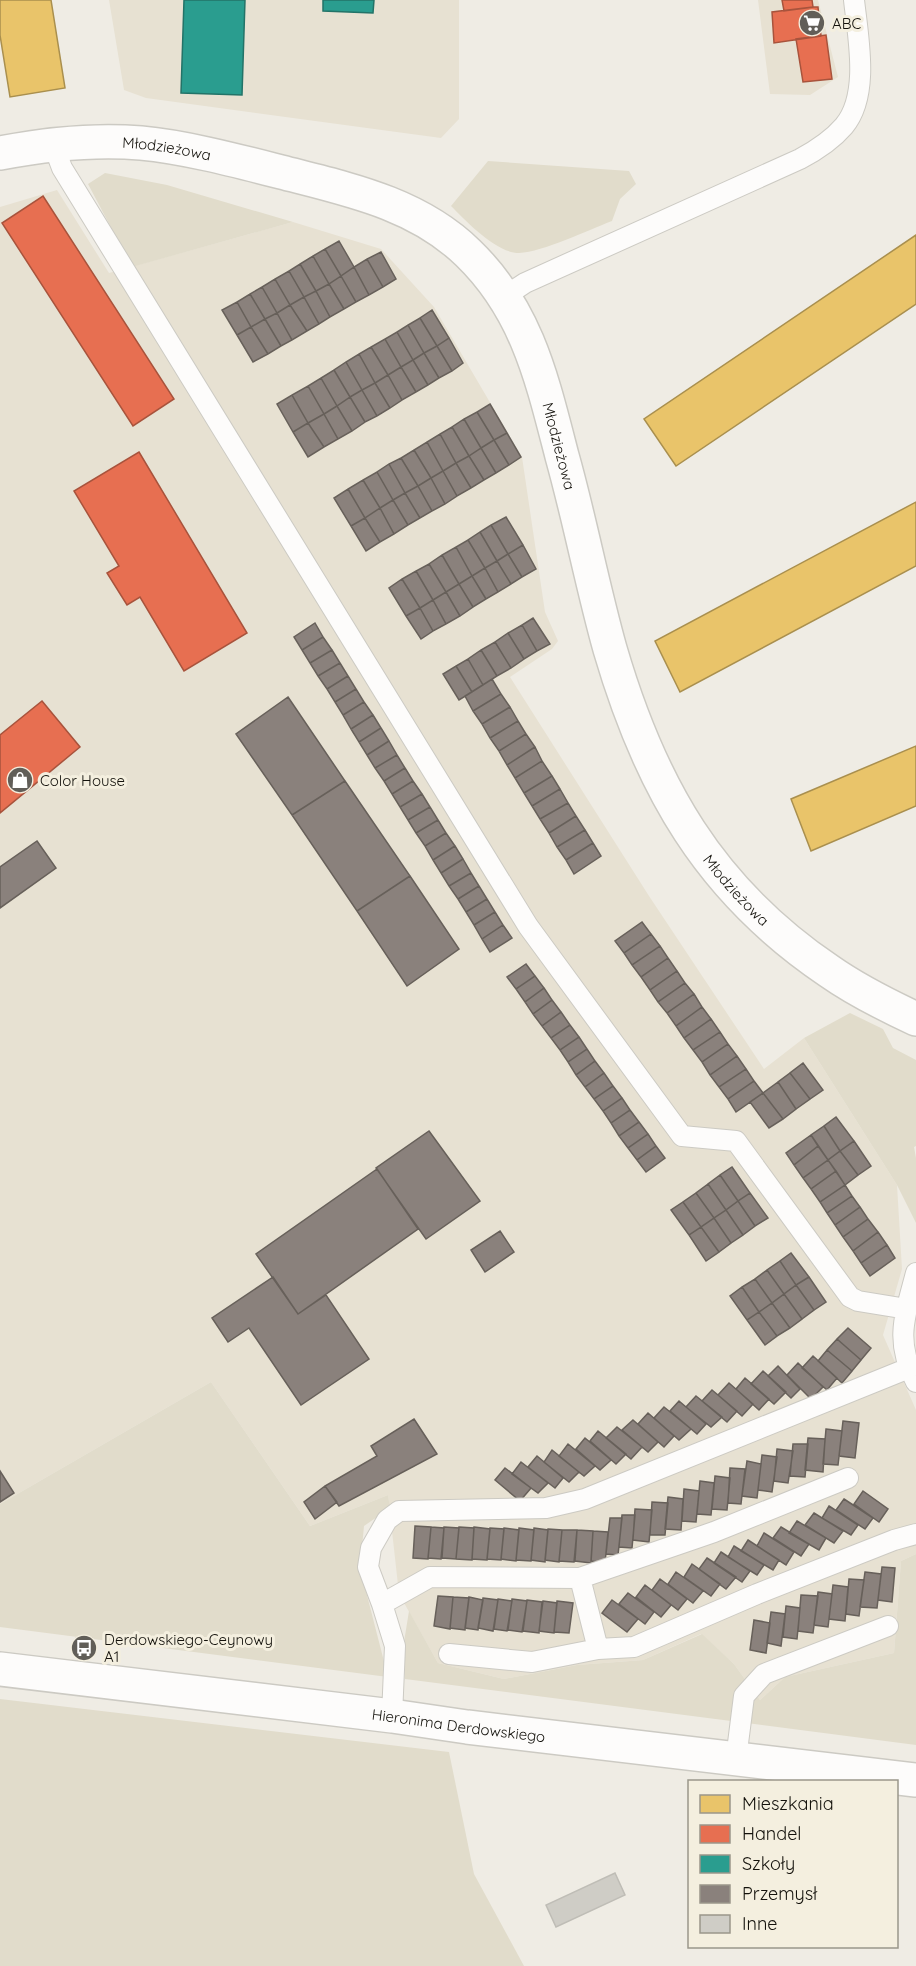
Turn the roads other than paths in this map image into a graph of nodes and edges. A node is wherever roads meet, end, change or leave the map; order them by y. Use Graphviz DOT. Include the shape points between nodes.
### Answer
graph roads {
  1 [pos="854,0"];
  2 [pos="53,144"];
  3 [pos="0,153"];
  4 [pos="504,297"];
  5 [pos="916,1019"];
  6 [pos="916,1273"];
  7 [pos="907,1309"];
  8 [pos="913,1375"];
  9 [pos="848,1478"];
  10 [pos="916,1534"];
  11 [pos="580,1578"];
  12 [pos="382,1604"];
  13 [pos="888,1626"];
  14 [pos="598,1649"];
  15 [pos="449,1654"];
  16 [pos="0,1669"];
  17 [pos="392,1716"];
  18 [pos="736,1759"];
  19 [pos="916,1780"];
  1 -- 4 [label="lane" via="860,50 858,94 853,112 833,138 801,159 525,283"];
  2 -- 3 [label="street, Młodzieżowa"];
  2 -- 4 [label="street, Młodzieżowa" via="145,143 362,193 395,205 442,232 472,257"];
  2 -- 7 [label="lane" via="62,168 522,916 605,1031 682,1136 736,1141 850,1297"];
  4 -- 5 [label="street, Młodzieżowa" via="516,315 542,379 611,653 636,728 665,792 706,857 755,913 831,974"];
  6 -- 7 [label="lane"];
  7 -- 8 [label="lane" via="903,1344"];
  8 -- 12 [label="lane" via="585,1499 546,1508 399,1511 387,1520 371,1548 368,1567"];
  9 -- 11 [label="lane" via="714,1532"];
  10 -- 14 [label="lane" via="757,1594 634,1647"];
  11 -- 12 [label="lane" via="430,1577"];
  11 -- 14 [label="lane"];
  12 -- 17 [label="lane" via="394,1646"];
  13 -- 18 [label="lane" via="764,1674 744,1696"];
  14 -- 15 [label="lane" via="532,1662"];
  16 -- 17 [label="street, Hieronima Derdowskiego"];
  17 -- 18 [label="street, Hieronima Derdowskiego"];
  18 -- 19 [label="street, Hieronima Derdowskiego"];
}
